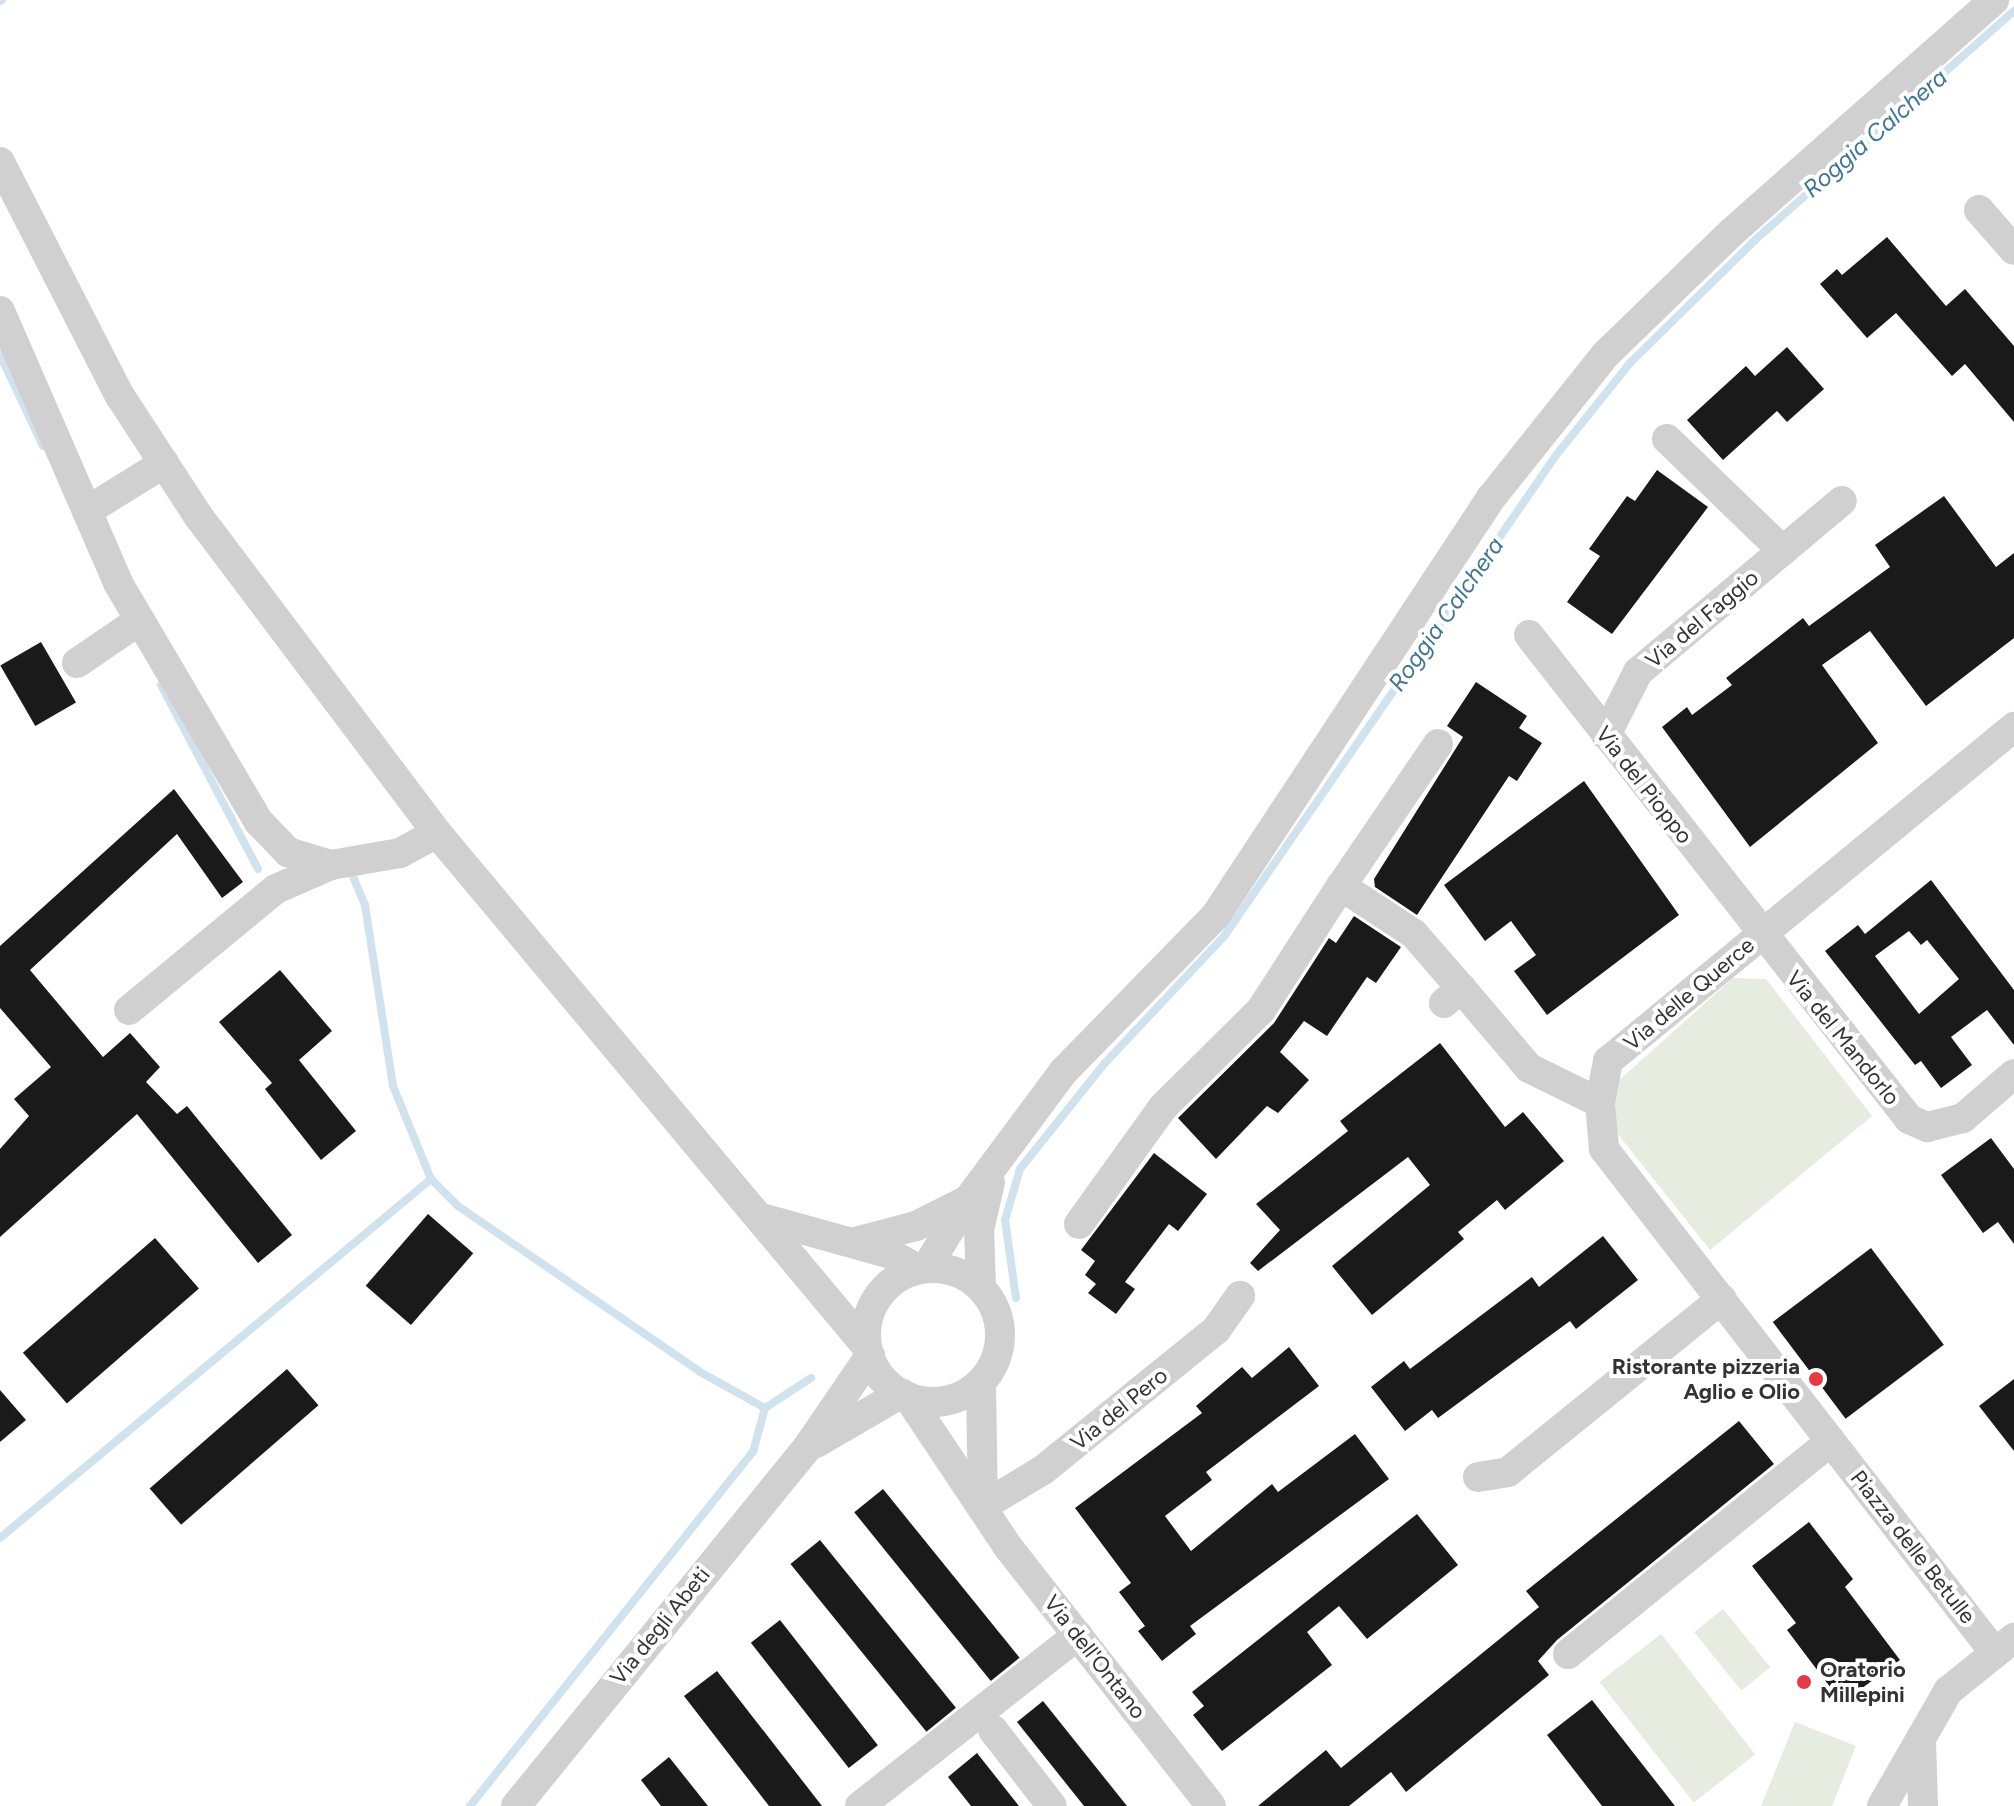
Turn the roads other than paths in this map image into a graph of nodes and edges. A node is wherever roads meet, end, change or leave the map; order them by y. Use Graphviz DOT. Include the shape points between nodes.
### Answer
graph roads {
  1 [pos="1994,0"];
  2 [pos="0,162"];
  3 [pos="1979,210"];
  4 [pos="2014,250"];
  5 [pos="0,311"];
  6 [pos="1667,439"];
  7 [pos="164,463"];
  8 [pos="1842,501"];
  9 [pos="87,511"];
  10 [pos="1783,551"];
  11 [pos="140,620"];
  12 [pos="1529,635"];
  13 [pos="77,663"];
  14 [pos="2014,727"];
  15 [pos="1606,735"];
  16 [pos="1438,744"];
  17 [pos="437,833"];
  18 [pos="331,865"];
  19 [pos="1341,886"];
  20 [pos="1760,935"];
  21 [pos="129,1010"];
  22 [pos="2014,1074"];
  23 [pos="1600,1103"];
  24 [pos="995,1165"];
  25 [pos="968,1200"];
  26 [pos="763,1218"];
  27 [pos="1079,1224"];
  28 [pos="855,1242"];
  29 [pos="922,1268"];
  30 [pos="981,1286"];
  31 [pos="1240,1296"];
  32 [pos="1722,1299"];
  33 [pos="868,1351"];
  34 [pos="981,1383"];
  35 [pos="905,1395"];
  36 [pos="1831,1441"];
  37 [pos="807,1448"];
  38 [pos="1478,1477"];
  39 [pos="983,1506"];
  40 [pos="1078,1635"];
  41 [pos="2004,1645"];
  42 [pos="1568,1654"];
  43 [pos="993,1730"];
  44 [pos="1921,1738"];
  45 [pos="516,1806"];
  46 [pos="860,1806"];
  47 [pos="1052,1806"];
  48 [pos="1211,1806"];
  49 [pos="1882,1806"];
  50 [pos="1907,1806"];
  51 [pos="1923,1806"];
  1 -- 24 [label="street" via="1732,232 1606,354 1491,498 1216,915 1063,1072"];
  2 -- 7 [label="street" via="120,396"];
  3 -- 4 [label="street"];
  5 -- 9 [label="street"];
  6 -- 10 [label="street"];
  7 -- 9 [label="street"];
  7 -- 17 [label="street"];
  8 -- 10 [label="street, Via del Faggio"];
  9 -- 11 [label="street"];
  10 -- 15 [label="street, Via del Faggio" via="1638,672"];
  11 -- 13 [label="street"];
  11 -- 18 [label="street" via="259,822 288,852"];
  12 -- 15 [label="street, Via del Pioppo"];
  14 -- 20 [label="street, Via delle Querce"];
  15 -- 20 [label="street, Via del Pioppo"];
  16 -- 19 [label="street"];
  17 -- 18 [label="street" via="400,853"];
  17 -- 26 [label="street"];
  18 -- 21 [label="street" via="276,889"];
  19 -- 23 [label="street" via="1414,934 1452,996 1529,1068"];
  19 -- 27 [label="street" via="1261,1010 1163,1107"];
  20 -- 22 [label="street, Via del Mandorlo" via="1909,1119 1927,1127 1963,1118"];
  20 -- 23 [label="street, Via delle Querce" via="1608,1061"];
  23 -- 32 [label="street, Via delle Querce" via="1604,1149"];
  24 -- 25 [label="street"];
  24 -- 30 [label="street" via="979,1230"];
  25 -- 28 [label="street" via="916,1226"];
  25 -- 29 [label="street"];
  26 -- 28 [label="street" via="808,1234"];
  26 -- 33 [label="street"];
  28 -- 29 [label="street"];
  29 -- 30 [label="street" via="962,1273"];
  29 -- 33 [label="street" via="883,1289 866,1326"];
  30 -- 34 [label="street" via="1000,1324 997,1355"];
  31 -- 39 [label="street, Via del Pero" via="1216,1330 1043,1470"];
  32 -- 36 [label="street, Via delle Querce"];
  32 -- 38 [label="street" via="1508,1472"];
  33 -- 35 [label="street" via="889,1386"];
  33 -- 37 [label="street, Via degli Abeti"];
  34 -- 35 [label="street" via="947,1401"];
  34 -- 39 [label="street"];
  35 -- 37 [label="street, Via degli Abeti"];
  35 -- 39 [label="street, Via dell'Ontano"];
  36 -- 41 [label="street, Piazza delle Betulle"];
  36 -- 42 [label="street"];
  37 -- 45 [label="street, Via degli Abeti"];
  39 -- 40 [label="street, Via dell'Ontano"];
  40 -- 46 [label="street"];
  40 -- 48 [label="street, Via dell'Ontano"];
  41 -- 44 [label="street" via="1948,1691"];
  43 -- 47 [label="street"];
  44 -- 49 [label="street"];
  44 -- 51 [label="street"];
  49 -- 50 [label="street"];
}
